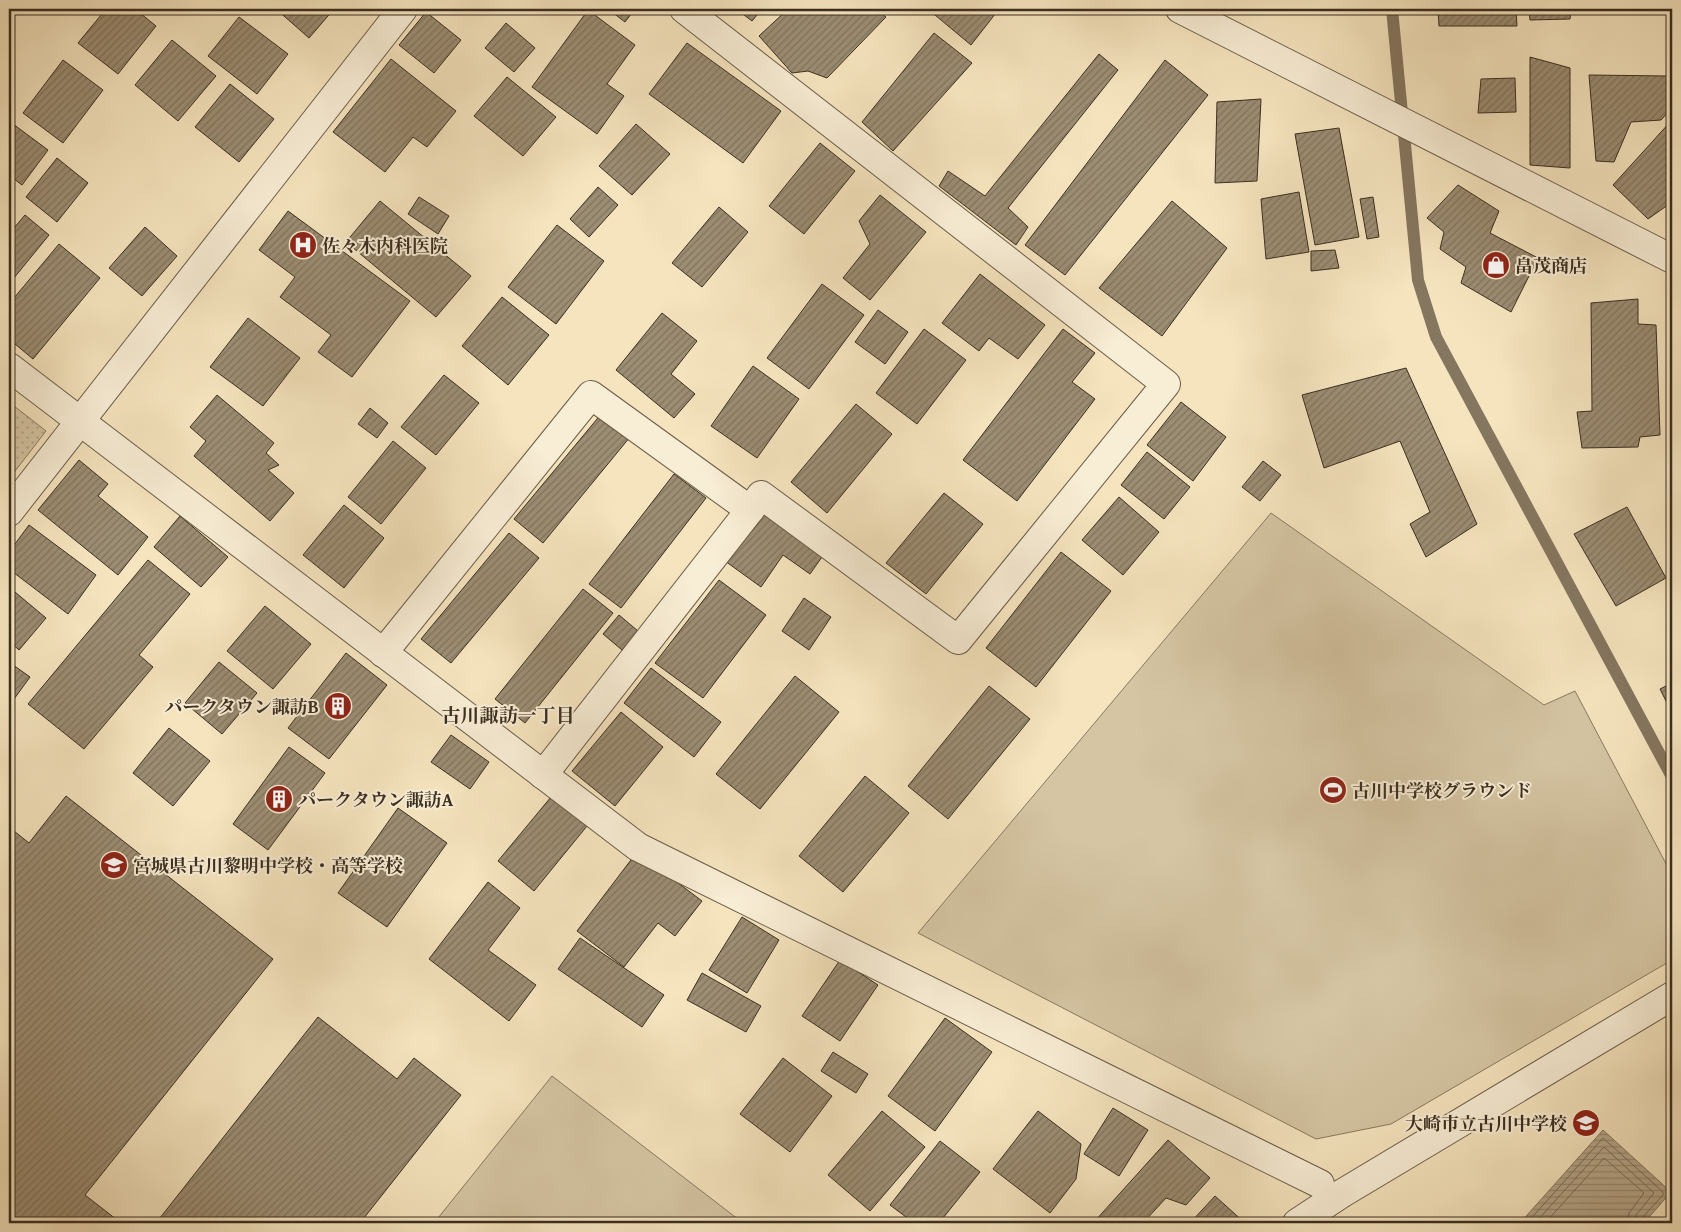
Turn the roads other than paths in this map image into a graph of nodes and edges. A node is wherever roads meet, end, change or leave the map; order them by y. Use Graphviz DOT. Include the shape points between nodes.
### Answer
graph roads {
  1 [pos="402,9"];
  2 [pos="684,9"];
  3 [pos="1180,9"];
  4 [pos="1672,259"];
  5 [pos="9,367"];
  6 [pos="79,422"];
  7 [pos="750,510"];
  8 [pos="9,512"];
  9 [pos="383,653"];
  10 [pos="543,775"];
  11 [pos="1672,996"];
  12 [pos="1320,1184"];
  13 [pos="1297,1223"];
  1 -- 6 [label="street"];
  2 -- 7 [label="street" via="1166,384 958,640 761,495"];
  3 -- 4 [label="street"];
  5 -- 6 [label="street"];
  6 -- 8 [label="street"];
  6 -- 9 [label="street"];
  7 -- 9 [label="street" via="591,395"];
  7 -- 10 [label="street"];
  9 -- 10 [label="street"];
  10 -- 12 [label="street" via="638,847"];
  11 -- 13 [label="street"];
}
